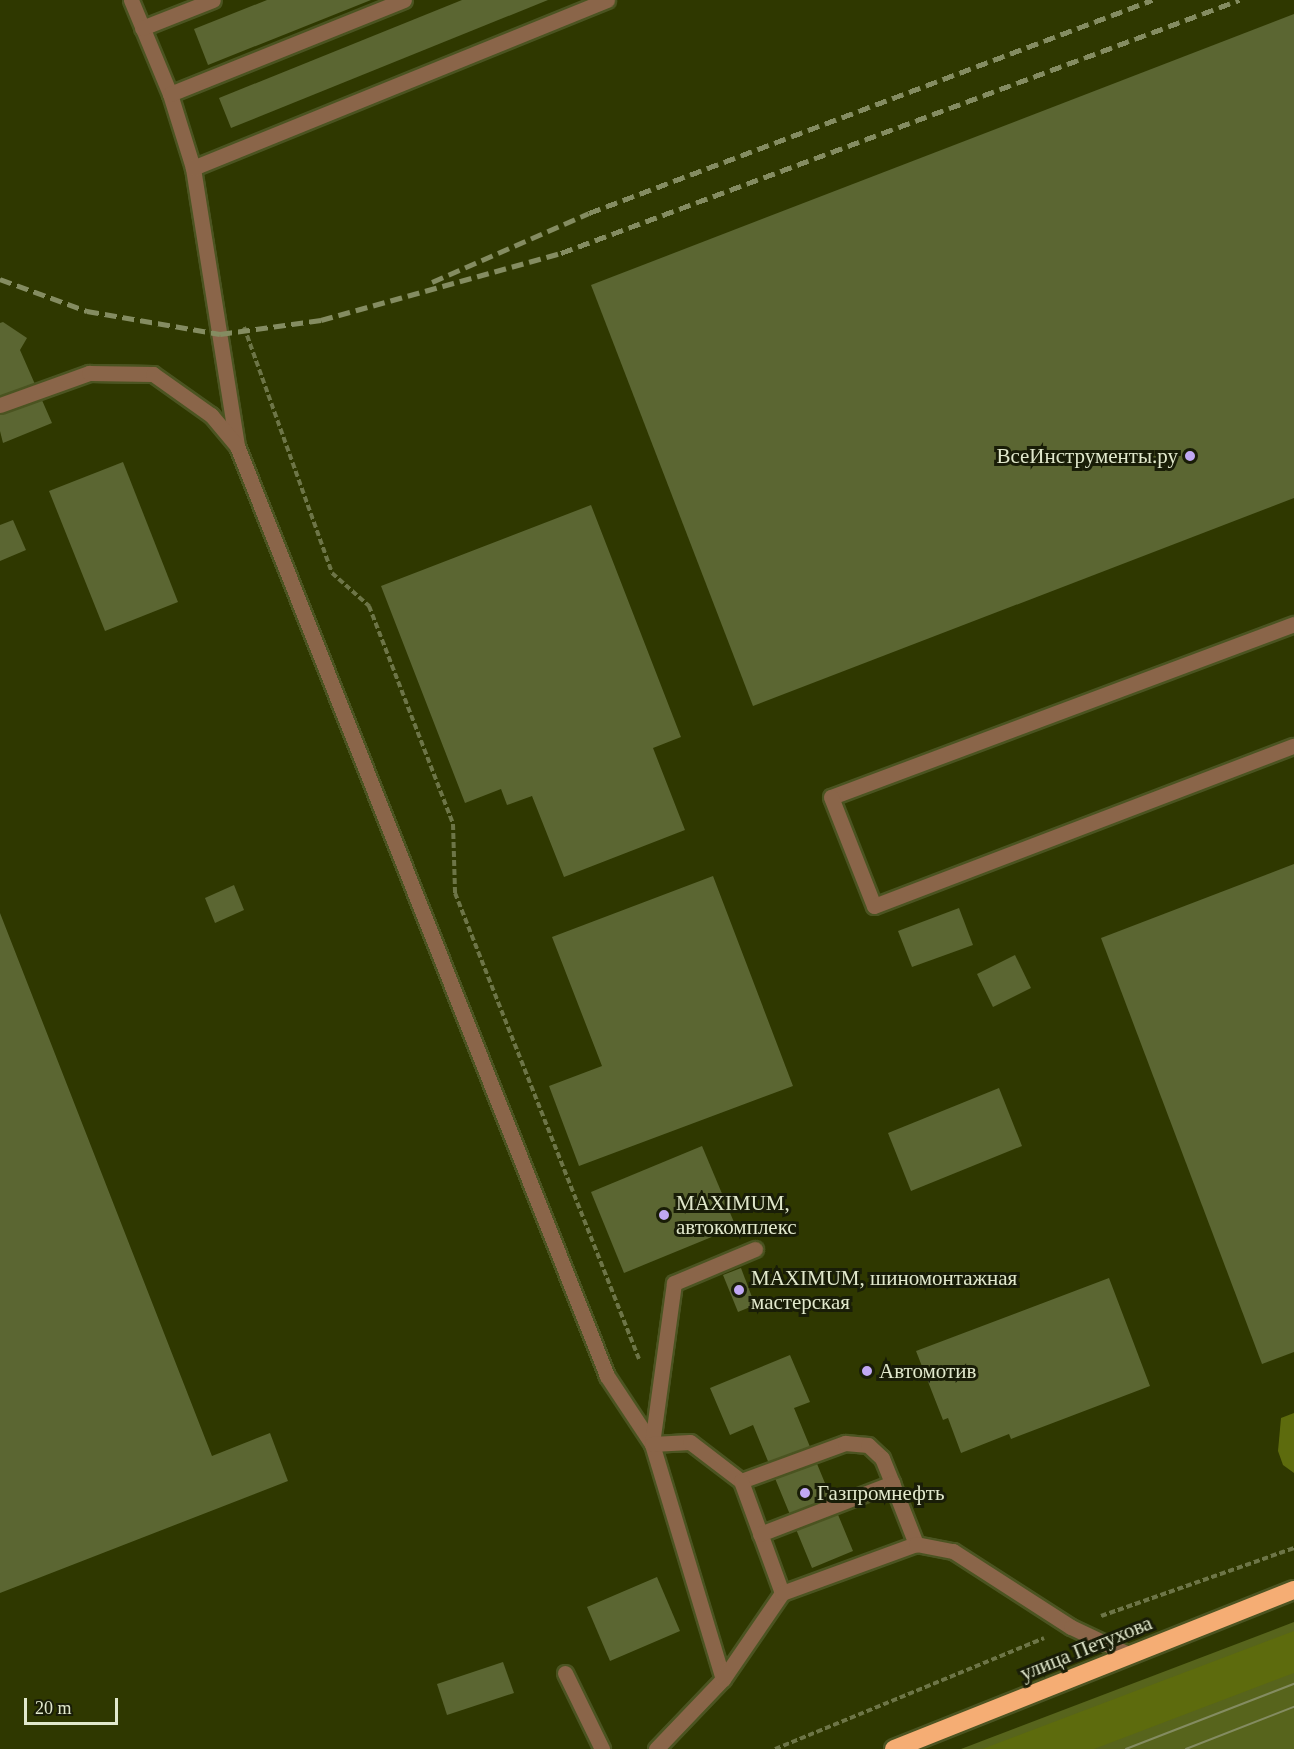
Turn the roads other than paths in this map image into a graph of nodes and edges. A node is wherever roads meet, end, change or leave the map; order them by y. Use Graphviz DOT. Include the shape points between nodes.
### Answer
graph roads {
  1 [pos="131,0"];
  2 [pos="213,0"];
  3 [pos="404,0"];
  4 [pos="608,0"];
  5 [pos="142,28"];
  6 [pos="170,93"];
  7 [pos="193,168"];
  8 [pos="0,405"];
  9 [pos="237,446"];
  10 [pos="1294,624"];
  11 [pos="1294,746"];
  12 [pos="755,1249"];
  13 [pos="652,1444"];
  14 [pos="741,1481"];
  15 [pos="892,1483"];
  16 [pos="760,1534"];
  17 [pos="916,1544"];
  18 [pos="1294,1590"];
  19 [pos="782,1593"];
  20 [pos="1130,1655"];
  21 [pos="565,1672"];
  22 [pos="723,1679"];
  23 [pos="602,1749"];
  24 [pos="656,1749"];
  25 [pos="894,1749"];
  1 -- 5 [label="lane"];
  2 -- 5 [label="lane"];
  3 -- 6 [label="lane"];
  4 -- 7 [label="lane"];
  5 -- 6 [label="lane"];
  6 -- 7 [label="lane"];
  7 -- 9 [label="lane"];
  8 -- 9 [label="lane" via="89,373 153,374 212,415"];
  9 -- 13 [label="lane" via="607,1376"];
  10 -- 11 [label="lane" via="831,797 874,906"];
  12 -- 13 [label="lane" via="674,1283"];
  13 -- 14 [label="lane" via="690,1442"];
  13 -- 22 [label="lane"];
  14 -- 15 [label="lane" via="845,1443 868,1445 882,1458"];
  14 -- 16 [label="lane"];
  15 -- 16 [label="lane"];
  15 -- 17 [label="lane"];
  16 -- 19 [label="lane"];
  17 -- 19 [label="lane"];
  17 -- 20 [label="lane" via="953,1551 1071,1627"];
  18 -- 20 [label="highway, улица Петухова"];
  19 -- 22 [label="lane"];
  20 -- 25 [label="highway, улица Петухова"];
  21 -- 23 [label="lane"];
  22 -- 24 [label="lane"];
}
